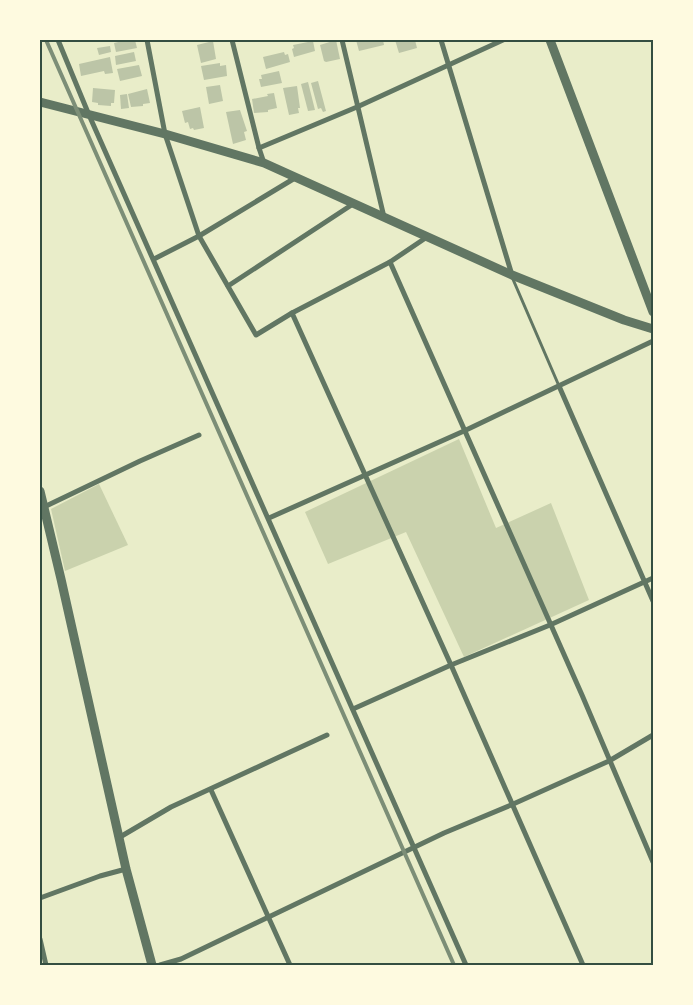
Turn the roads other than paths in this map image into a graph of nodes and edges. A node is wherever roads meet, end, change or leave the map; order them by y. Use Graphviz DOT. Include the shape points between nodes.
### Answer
graph roads {
  1 [pos="58,40"];
  2 [pos="148,40"];
  3 [pos="232,40"];
  4 [pos="342,40"];
  5 [pos="441,40"];
  6 [pos="504,40"];
  7 [pos="550,40"];
  8 [pos="449,65"];
  9 [pos="40,102"];
  10 [pos="357,107"];
  11 [pos="89,115"];
  12 [pos="165,134"];
  13 [pos="259,148"];
  14 [pos="264,163"];
  15 [pos="295,177"];
  16 [pos="354,204"];
  17 [pos="384,217"];
  18 [pos="199,236"];
  19 [pos="427,237"];
  20 [pos="154,259"];
  21 [pos="390,262"];
  22 [pos="512,275"];
  23 [pos="228,286"];
  24 [pos="653,312"];
  25 [pos="292,313"];
  26 [pos="653,328"];
  27 [pos="653,342"];
  28 [pos="559,386"];
  29 [pos="464,431"];
  30 [pos="199,435"];
  31 [pos="364,475"];
  32 [pos="40,492"];
  33 [pos="44,507"];
  34 [pos="269,518"];
  35 [pos="653,578"];
  36 [pos="645,582"];
  37 [pos="653,601"];
  38 [pos="550,625"];
  39 [pos="451,665"];
  40 [pos="353,709"];
  41 [pos="327,735"];
  42 [pos="653,735"];
  43 [pos="609,761"];
  44 [pos="211,790"];
  45 [pos="511,805"];
  46 [pos="120,837"];
  47 [pos="414,848"];
  48 [pos="653,862"];
  49 [pos="126,869"];
  50 [pos="40,898"];
  51 [pos="268,916"];
  52 [pos="40,938"];
  53 [pos="46,965"];
  54 [pos="152,965"];
  55 [pos="160,965"];
  56 [pos="290,965"];
  57 [pos="466,965"];
  58 [pos="583,965"];
  1 -- 11 [label="street"];
  2 -- 12 [label="street"];
  3 -- 13 [label="street"];
  4 -- 10 [label="street"];
  5 -- 8 [label="street"];
  6 -- 8 [label="street"];
  7 -- 24 [label="street"];
  8 -- 10 [label="street"];
  8 -- 22 [label="street"];
  9 -- 11 [label="street"];
  10 -- 13 [label="street"];
  10 -- 17 [label="street"];
  11 -- 12 [label="street"];
  11 -- 20 [label="street"];
  12 -- 14 [label="street"];
  12 -- 18 [label="street"];
  13 -- 14 [label="street"];
  14 -- 15 [label="street"];
  15 -- 16 [label="street"];
  15 -- 18 [label="street"];
  16 -- 17 [label="street"];
  16 -- 23 [label="street"];
  17 -- 19 [label="street"];
  18 -- 20 [label="street"];
  18 -- 23 [label="street"];
  19 -- 21 [label="street"];
  19 -- 22 [label="street"];
  20 -- 34 [label="street"];
  21 -- 25 [label="street"];
  21 -- 29 [label="street"];
  22 -- 26 [label="street" via="624,320"];
  22 -- 28 [label="lane"];
  23 -- 25 [label="street" via="256,335"];
  25 -- 31 [label="street"];
  27 -- 28 [label="street"];
  28 -- 29 [label="street"];
  28 -- 36 [label="street"];
  29 -- 31 [label="street"];
  29 -- 38 [label="street"];
  30 -- 33 [label="street"];
  31 -- 34 [label="street"];
  31 -- 39 [label="street"];
  32 -- 33 [label="street"];
  33 -- 46 [label="street"];
  34 -- 40 [label="street"];
  35 -- 36 [label="street"];
  36 -- 37 [label="street"];
  36 -- 38 [label="street"];
  38 -- 39 [label="street"];
  38 -- 43 [label="street"];
  39 -- 40 [label="street"];
  39 -- 45 [label="street"];
  40 -- 47 [label="street"];
  41 -- 44 [label="street"];
  42 -- 43 [label="street"];
  43 -- 45 [label="street"];
  43 -- 48 [label="street"];
  44 -- 46 [label="street" via="171,807"];
  44 -- 51 [label="street"];
  45 -- 47 [label="street"];
  45 -- 58 [label="street"];
  46 -- 49 [label="street"];
  47 -- 51 [label="street"];
  47 -- 57 [label="street"];
  49 -- 50 [label="street"];
  49 -- 54 [label="street"];
  51 -- 55 [label="street" via="181,959"];
  51 -- 56 [label="street"];
  52 -- 53 [label="street"];
}
